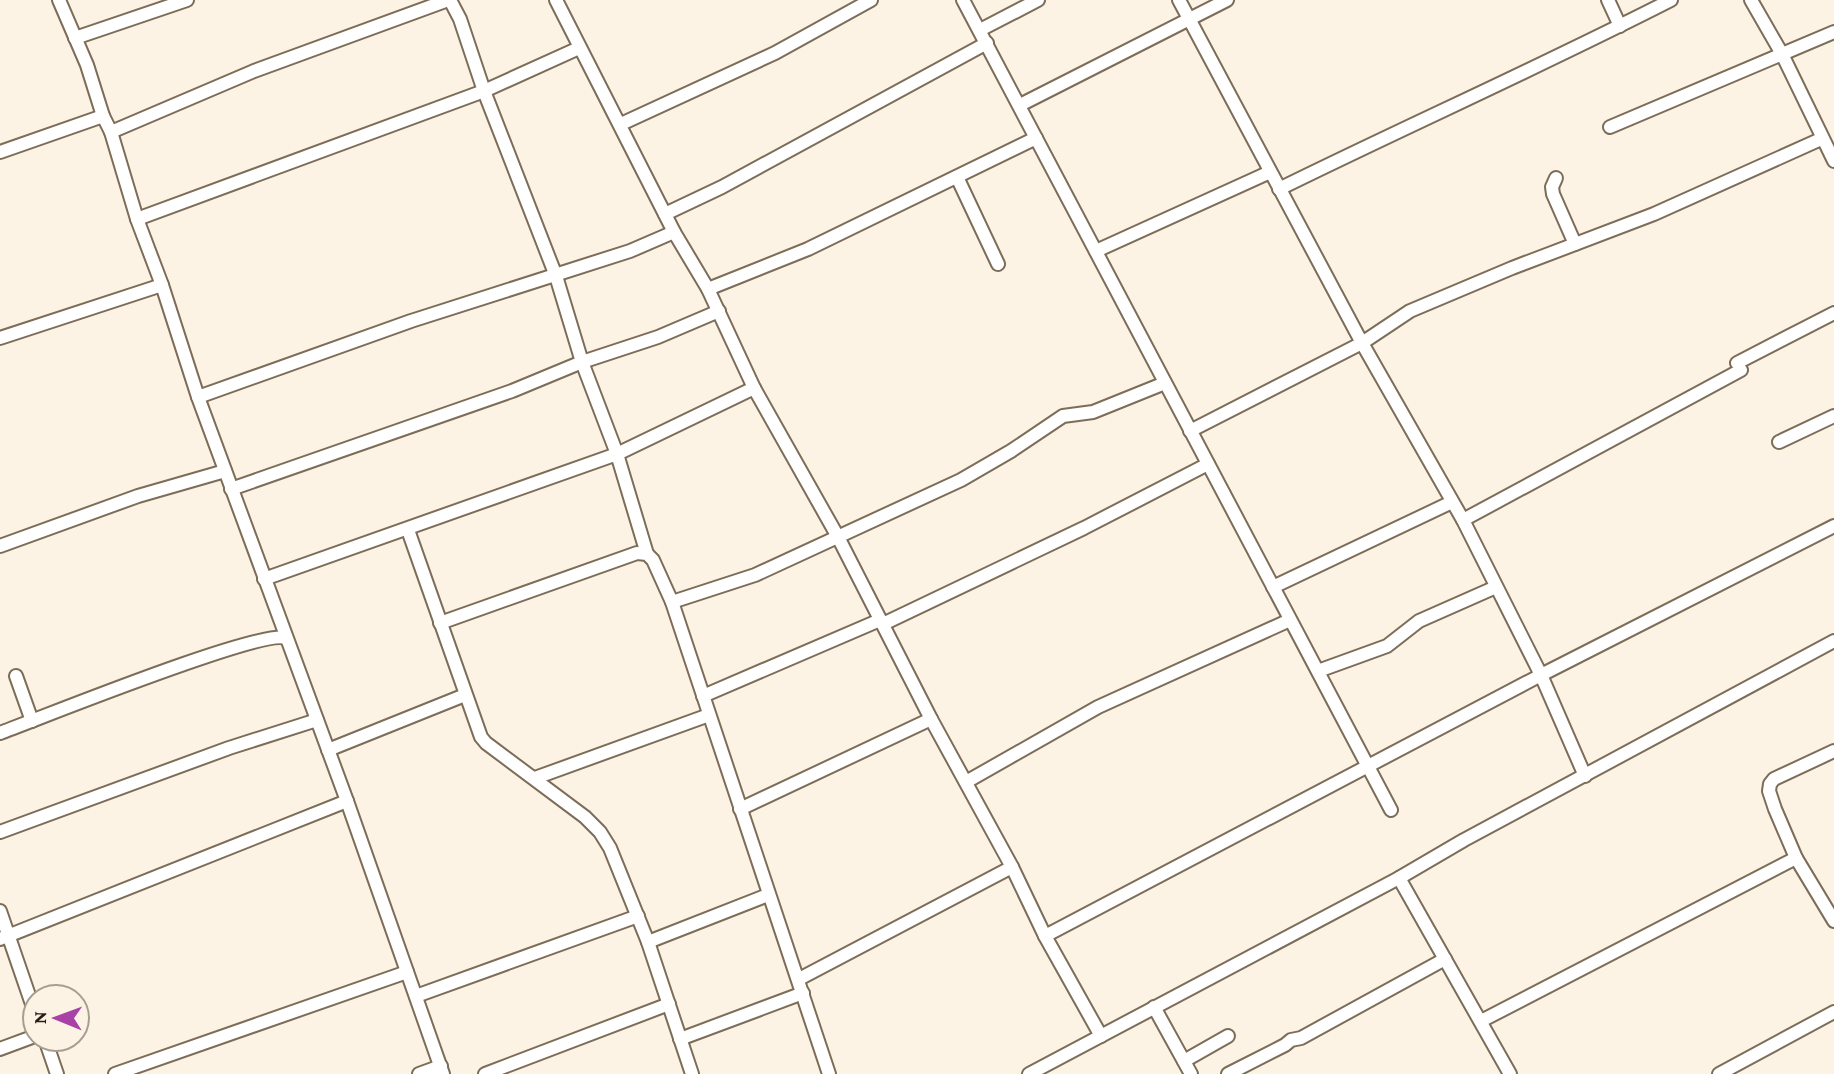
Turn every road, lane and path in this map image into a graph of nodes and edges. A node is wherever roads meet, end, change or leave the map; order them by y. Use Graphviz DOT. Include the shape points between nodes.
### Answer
graph roads {
  1 [pos="59,0"];
  2 [pos="187,0"];
  3 [pos="449,0"];
  4 [pos="556,0"];
  5 [pos="871,0"];
  6 [pos="963,0"];
  7 [pos="1038,0"];
  8 [pos="1180,0"];
  9 [pos="1227,0"];
  10 [pos="1608,0"];
  11 [pos="1671,0"];
  12 [pos="1751,0"];
  13 [pos="1190,19"];
  14 [pos="1620,26"];
  15 [pos="979,30"];
  16 [pos="1834,32"];
  17 [pos="75,38"];
  18 [pos="987,43"];
  19 [pos="579,48"];
  20 [pos="1782,54"];
  21 [pos="485,91"];
  22 [pos="1020,105"];
  23 [pos="103,117"];
  24 [pos="621,124"];
  25 [pos="1610,127"];
  26 [pos="111,132"];
  27 [pos="1037,138"];
  28 [pos="1821,139"];
  29 [pos="0,152"];
  30 [pos="1834,161"];
  31 [pos="1270,172"];
  32 [pos="957,177"];
  33 [pos="1556,178"];
  34 [pos="1279,188"];
  35 [pos="665,214"];
  36 [pos="137,219"];
  37 [pos="674,232"];
  38 [pos="1575,244"];
  39 [pos="1096,251"];
  40 [pos="998,264"];
  41 [pos="556,276"];
  42 [pos="162,285"];
  43 [pos="708,289"];
  44 [pos="719,312"];
  45 [pos="1834,313"];
  46 [pos="0,338"];
  47 [pos="1362,343"];
  48 [pos="582,362"];
  49 [pos="1165,383"];
  50 [pos="754,388"];
  51 [pos="198,397"];
  52 [pos="1834,416"];
  53 [pos="1190,431"];
  54 [pos="1779,442"];
  55 [pos="617,454"];
  56 [pos="1208,464"];
  57 [pos="225,471"];
  58 [pos="232,489"];
  59 [pos="1452,502"];
  60 [pos="1463,520"];
  61 [pos="408,530"];
  62 [pos="1833,531"];
  63 [pos="838,537"];
  64 [pos="0,546"];
  65 [pos="647,554"];
  66 [pos="264,579"];
  67 [pos="1273,587"];
  68 [pos="1496,587"];
  69 [pos="672,602"];
  70 [pos="1290,620"];
  71 [pos="882,622"];
  72 [pos="440,623"];
  73 [pos="286,639"];
  74 [pos="1834,641"];
  75 [pos="1318,671"];
  76 [pos="1542,675"];
  77 [pos="16,676"];
  78 [pos="465,695"];
  79 [pos="702,696"];
  80 [pos="709,715"];
  81 [pos="931,719"];
  82 [pos="317,720"];
  83 [pos="32,721"];
  84 [pos="0,733"];
  85 [pos="328,750"];
  86 [pos="1834,751"];
  87 [pos="1369,765"];
  88 [pos="1585,776"];
  89 [pos="535,778"];
  90 [pos="966,782"];
  91 [pos="347,801"];
  92 [pos="740,809"];
  93 [pos="1391,810"];
  94 [pos="0,832"];
  95 [pos="1796,858"];
  96 [pos="1012,867"];
  97 [pos="1399,878"];
  98 [pos="768,895"];
  99 [pos="0,911"];
  100 [pos="638,916"];
  101 [pos="1834,921"];
  102 [pos="1045,936"];
  103 [pos="4,937"];
  104 [pos="648,942"];
  105 [pos="1446,959"];
  106 [pos="407,972"];
  107 [pos="799,979"];
  108 [pos="23,983"];
  109 [pos="803,993"];
  110 [pos="416,996"];
  111 [pos="669,1004"];
  112 [pos="1154,1007"];
  113 [pos="1834,1012"];
  114 [pos="1481,1021"];
  115 [pos="1101,1036"];
  116 [pos="1228,1036"];
  117 [pos="680,1039"];
  118 [pos="21,1041"];
  119 [pos="0,1049"];
  120 [pos="50,1053"];
  121 [pos="1184,1061"];
  122 [pos="442,1070"];
  123 [pos="57,1074"];
  124 [pos="115,1074"];
  125 [pos="419,1074"];
  126 [pos="485,1074"];
  127 [pos="692,1074"];
  128 [pos="829,1074"];
  129 [pos="1029,1074"];
  130 [pos="1191,1074"];
  131 [pos="1228,1074"];
  132 [pos="1510,1074"];
  133 [pos="1719,1074"];
  1 -- 17 [label="street"];
  2 -- 17 [label="street"];
  3 -- 21 [label="street"];
  3 -- 26 [label="street" via="254,71"];
  4 -- 19 [label="street"];
  5 -- 24 [label="street" via="775,53"];
  6 -- 15 [label="street"];
  7 -- 15 [label="street"];
  8 -- 13 [label="street"];
  9 -- 13 [label="street"];
  10 -- 14 [label="street"];
  11 -- 14 [label="street"];
  12 -- 20 [label="street"];
  13 -- 22 [label="street"];
  13 -- 31 [label="street"];
  14 -- 34 [label="street"];
  15 -- 18 [label="street"];
  16 -- 20 [label="street"];
  17 -- 23 [label="street"];
  18 -- 22 [label="street"];
  18 -- 35 [label="street"];
  19 -- 21 [label="street"];
  19 -- 24 [label="street"];
  20 -- 25 [label="street"];
  20 -- 28 [label="street"];
  21 -- 36 [label="street"];
  21 -- 41 [label="street"];
  22 -- 27 [label="street"];
  23 -- 26 [label="street"];
  23 -- 29 [label="street"];
  24 -- 35 [label="street"];
  26 -- 36 [label="street"];
  27 -- 32 [label="street"];
  27 -- 39 [label="street"];
  28 -- 30 [label="street"];
  28 -- 38 [label="street"];
  31 -- 34 [label="street"];
  31 -- 39 [label="street"];
  32 -- 40 [label="street"];
  32 -- 43 [label="street" via="808,249"];
  33 -- 38 [label="street" via="1553,194"];
  34 -- 47 [label="street"];
  35 -- 37 [label="street"];
  36 -- 42 [label="street"];
  37 -- 41 [label="street"];
  37 -- 43 [label="street"];
  38 -- 47 [label="street" via="1410,311"];
  39 -- 49 [label="street"];
  41 -- 48 [label="street"];
  41 -- 51 [label="street"];
  42 -- 46 [label="street"];
  42 -- 51 [label="street"];
  43 -- 44 [label="street"];
  44 -- 48 [label="street"];
  44 -- 50 [label="street"];
  45 -- 60 [label="street"];
  47 -- 53 [label="street"];
  47 -- 59 [label="street"];
  48 -- 55 [label="street"];
  48 -- 58 [label="street"];
  49 -- 53 [label="street"];
  49 -- 63 [label="street" via="1093,412 1063,416 961,480"];
  50 -- 55 [label="street"];
  50 -- 63 [label="street"];
  51 -- 57 [label="street"];
  52 -- 54 [label="street"];
  53 -- 56 [label="street"];
  55 -- 61 [label="street"];
  55 -- 65 [label="street"];
  56 -- 67 [label="street"];
  56 -- 71 [label="street"];
  57 -- 58 [label="street"];
  57 -- 64 [label="street" via="138,496"];
  58 -- 66 [label="street"];
  59 -- 60 [label="street"];
  59 -- 67 [label="street"];
  60 -- 68 [label="street"];
  61 -- 66 [label="street"];
  61 -- 72 [label="street"];
  62 -- 76 [label="street"];
  63 -- 69 [label="street" via="755,575"];
  63 -- 71 [label="street"];
  65 -- 69 [label="street"];
  65 -- 72 [label="street" via="637,553"];
  66 -- 73 [label="street"];
  67 -- 70 [label="street"];
  68 -- 75 [label="street" via="1419,621 1387,646"];
  68 -- 76 [label="street"];
  69 -- 79 [label="street"];
  70 -- 75 [label="street"];
  70 -- 90 [label="street" via="1098,707"];
  71 -- 79 [label="street"];
  71 -- 81 [label="street"];
  72 -- 78 [label="street"];
  73 -- 82 [label="street"];
  73 -- 83 [label="street" via="266,638"];
  74 -- 88 [label="street"];
  75 -- 87 [label="street"];
  76 -- 87 [label="street"];
  76 -- 88 [label="street"];
  77 -- 83 [label="street"];
  78 -- 85 [label="street"];
  78 -- 89 [label="street" via="486,743"];
  79 -- 80 [label="street"];
  80 -- 89 [label="street"];
  80 -- 92 [label="street"];
  81 -- 90 [label="street"];
  81 -- 92 [label="street"];
  82 -- 85 [label="street"];
  82 -- 94 [label="street"];
  83 -- 84 [label="street"];
  85 -- 91 [label="street"];
  86 -- 95 [label="street" via="1770,784 1770,797"];
  87 -- 93 [label="street"];
  87 -- 102 [label="street"];
  88 -- 97 [label="street"];
  89 -- 100 [label="street" via="600,832"];
  90 -- 96 [label="street"];
  91 -- 103 [label="street"];
  91 -- 106 [label="street"];
  92 -- 98 [label="street"];
  95 -- 101 [label="street"];
  95 -- 114 [label="street"];
  96 -- 102 [label="street"];
  96 -- 107 [label="street"];
  97 -- 105 [label="street"];
  97 -- 112 [label="street"];
  98 -- 104 [label="street"];
  98 -- 107 [label="street"];
  99 -- 103 [label="street"];
  100 -- 104 [label="street"];
  100 -- 110 [label="street"];
  102 -- 115 [label="street"];
  103 -- 108 [label="street"];
  104 -- 111 [label="street"];
  105 -- 114 [label="street"];
  105 -- 131 [label="street"];
  106 -- 110 [label="street"];
  106 -- 124 [label="street"];
  107 -- 109 [label="street"];
  109 -- 117 [label="street"];
  109 -- 128 [label="street"];
  110 -- 122 [label="street"];
  111 -- 117 [label="street"];
  111 -- 126 [label="street"];
  112 -- 115 [label="street"];
  112 -- 121 [label="street"];
  113 -- 133 [label="street"];
  114 -- 132 [label="street"];
  115 -- 129 [label="street"];
  116 -- 121 [label="street"];
  117 -- 127 [label="street"];
  118 -- 119 [label="street"];
  120 -- 123 [label="street"];
  121 -- 130 [label="street"];
  122 -- 125 [label="street"];
}
